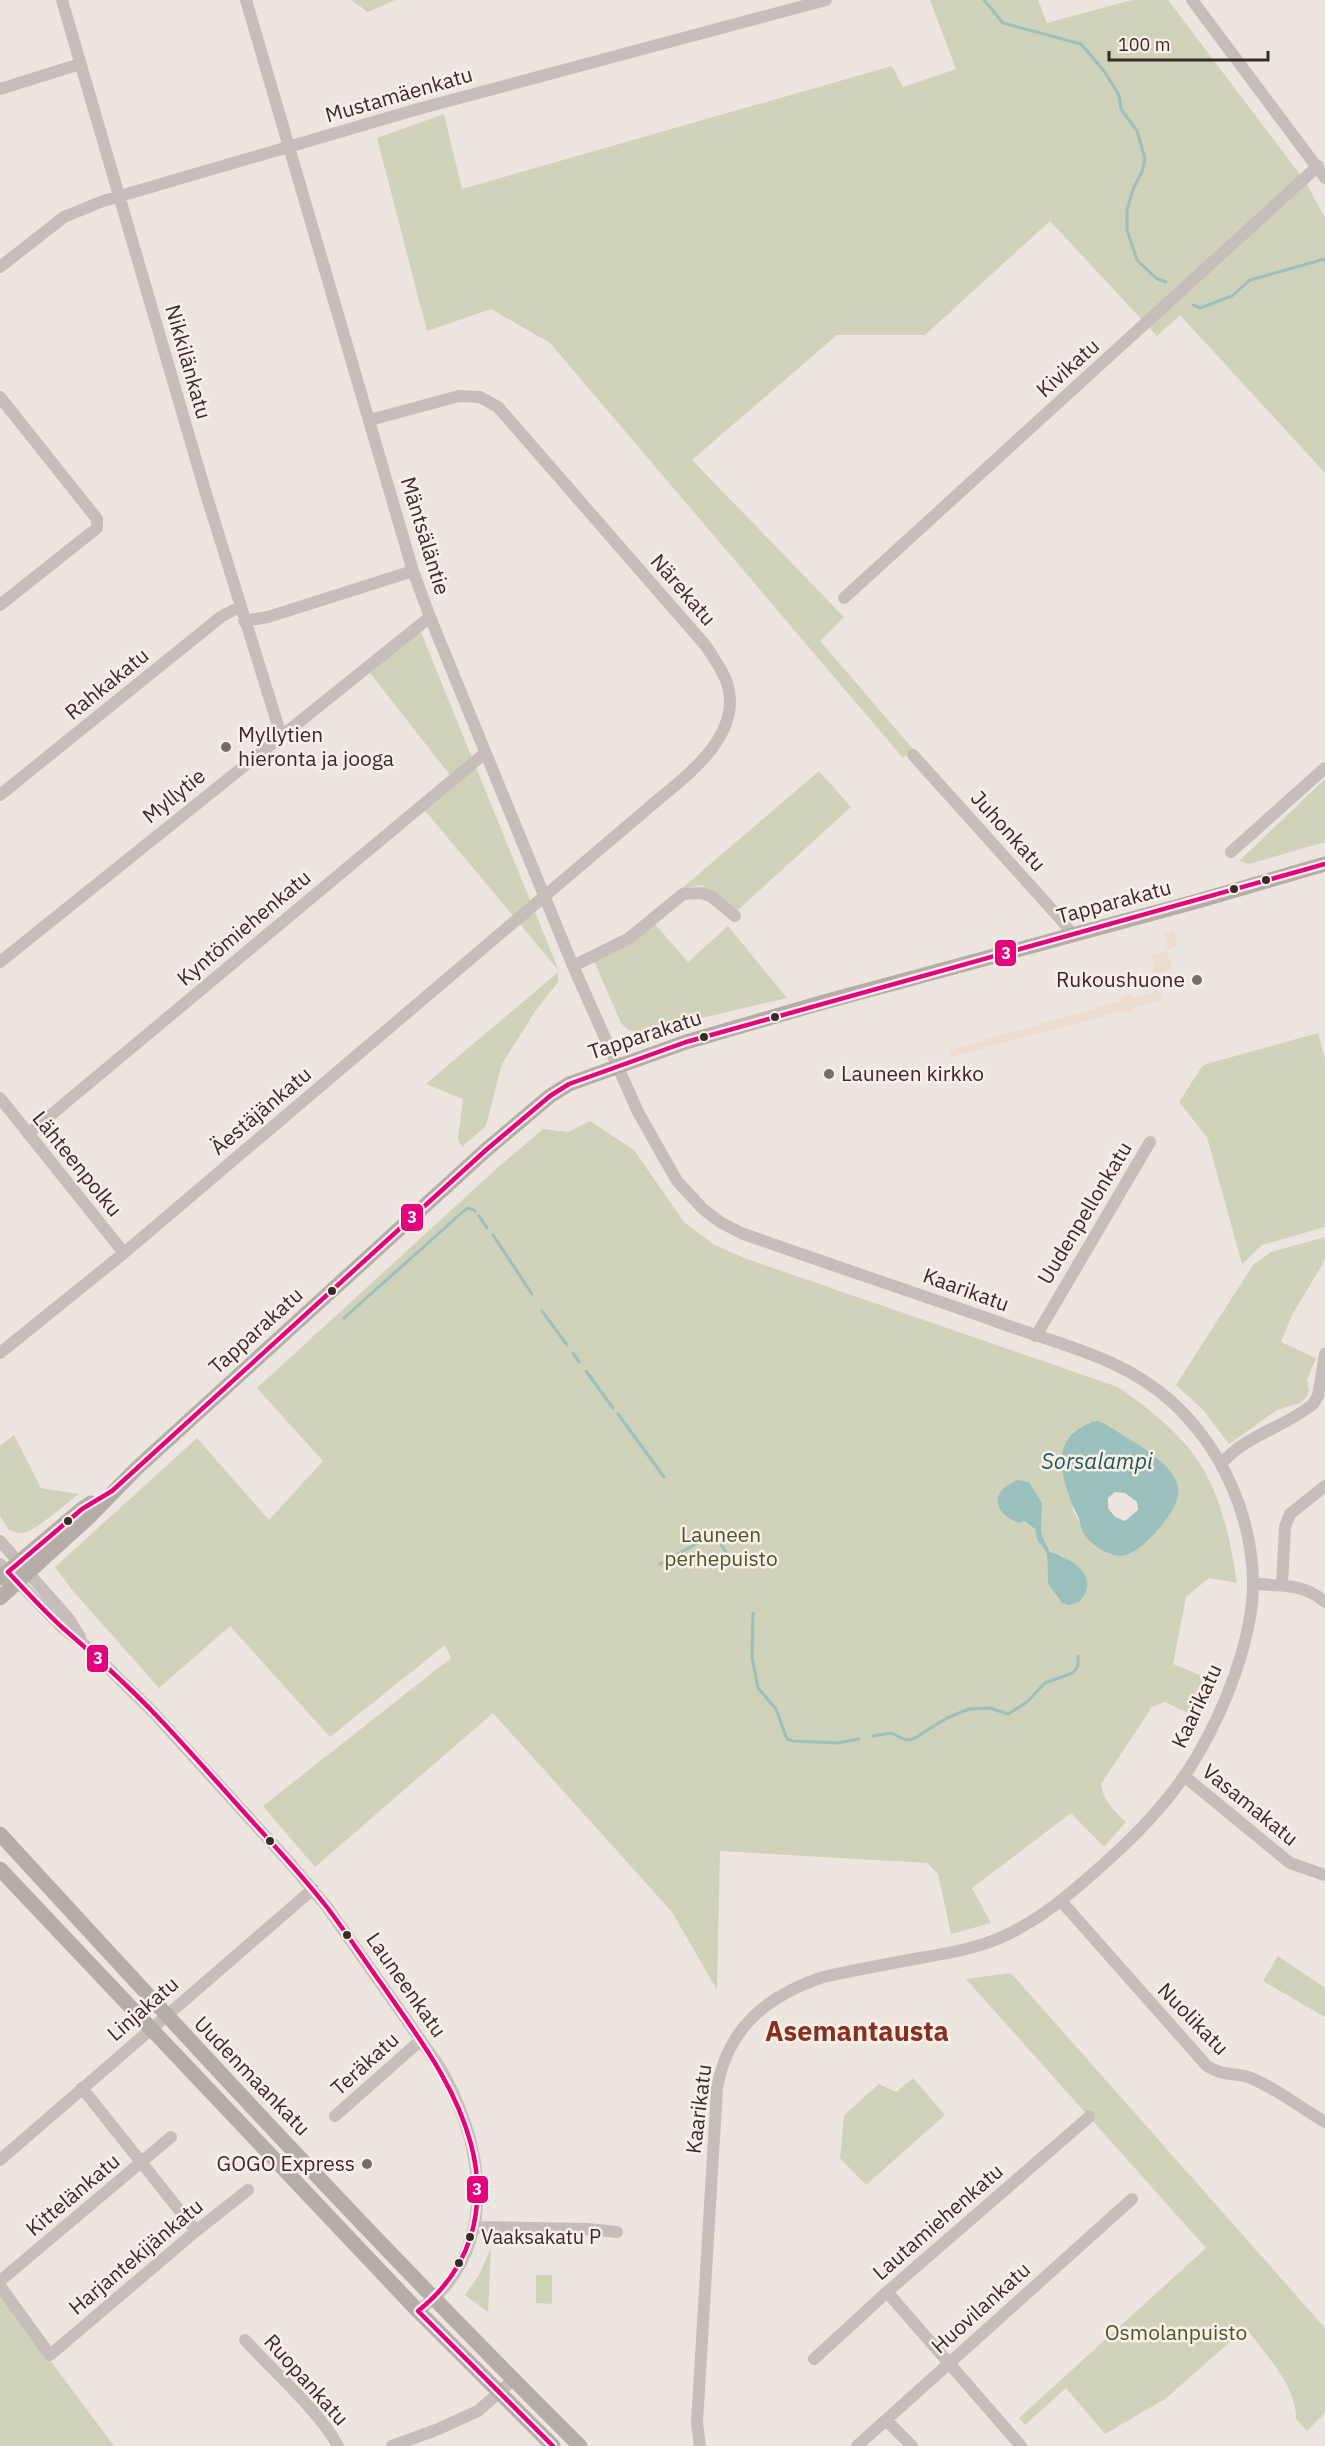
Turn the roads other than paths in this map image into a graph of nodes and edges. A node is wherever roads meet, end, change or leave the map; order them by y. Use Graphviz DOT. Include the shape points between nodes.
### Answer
graph roads {
  1 [pos="62,0"];
  2 [pos="246,0"];
  3 [pos="826,0"];
  4 [pos="1192,0"];
  5 [pos="80,64"];
  6 [pos="0,88"];
  7 [pos="289,148"];
  8 [pos="1318,166"];
  9 [pos="1325,178"];
  10 [pos="119,196"];
  11 [pos="0,267"];
  12 [pos="0,397"];
  13 [pos="370,420"];
  14 [pos="412,571"];
  15 [pos="844,597"];
  16 [pos="0,606"];
  17 [pos="240,607"];
  18 [pos="430,617"];
  19 [pos="244,621"];
  20 [pos="281,735"];
  21 [pos="485,753"];
  22 [pos="913,755"];
  23 [pos="1325,768"];
  24 [pos="0,795"];
  25 [pos="1232,852"];
  26 [pos="1325,864"];
  27 [pos="544,896"];
  28 [pos="735,916"];
  29 [pos="1072,935"];
  30 [pos="0,962"];
  31 [pos="573,966"];
  32 [pos="616,1066"];
  33 [pos="0,1098"];
  34 [pos="28,1134"];
  35 [pos="1150,1142"];
  36 [pos="124,1253"];
  37 [pos="1036,1336"];
  38 [pos="0,1353"];
  39 [pos="1325,1354"];
  40 [pos="1221,1464"];
  41 [pos="1325,1486"];
  42 [pos="0,1541"];
  43 [pos="12,1572"];
  44 [pos="1253,1583"];
  45 [pos="1282,1584"];
  46 [pos="0,1598"];
  47 [pos="1325,1602"];
  48 [pos="1184,1776"];
  49 [pos="0,1834"];
  50 [pos="0,1869"];
  51 [pos="1325,1875"];
  52 [pos="313,1889"];
  53 [pos="1061,1901"];
  54 [pos="165,2015"];
  55 [pos="151,2028"];
  56 [pos="421,2040"];
  57 [pos="82,2088"];
  58 [pos="335,2116"];
  59 [pos="1089,2117"];
  60 [pos="1325,2122"];
  61 [pos="171,2138"];
  62 [pos="0,2160"];
  63 [pos="143,2162"];
  64 [pos="248,2190"];
  65 [pos="1131,2199"];
  66 [pos="476,2227"];
  67 [pos="196,2231"];
  68 [pos="617,2232"];
  69 [pos="0,2281"];
  70 [pos="0,2286"];
  71 [pos="887,2292"];
  72 [pos="434,2298"];
  73 [pos="418,2311"];
  74 [pos="245,2340"];
  75 [pos="814,2359"];
  76 [pos="950,2363"];
  77 [pos="513,2380"];
  78 [pos="500,2394"];
  79 [pos="886,2420"];
  80 [pos="338,2446"];
  81 [pos="392,2446"];
  82 [pos="553,2446"];
  83 [pos="580,2446"];
  84 [pos="700,2446"];
  85 [pos="857,2446"];
  86 [pos="912,2446"];
  87 [pos="1021,2446"];
  1 -- 5 [label="street, Nikkilänkatu"];
  2 -- 7 [label="street, Mäntsäläntie"];
  3 -- 7 [label="street, Mustamäenkatu" via="418,109"];
  4 -- 8 [label="street"];
  5 -- 6 [label="street"];
  5 -- 10 [label="street, Nikkilänkatu"];
  7 -- 10 [label="street, Mustamäenkatu"];
  7 -- 13 [label="street, Mäntsäläntie"];
  8 -- 9 [label="street"];
  8 -- 15 [label="street, Kivikatu"];
  10 -- 11 [label="street, Mustamäenkatu" via="64,217"];
  10 -- 17 [label="street, Nikkilänkatu"];
  12 -- 16 [label="street" via="98,524"];
  13 -- 14 [label="street, Mäntsäläntie"];
  13 -- 27 [label="street, Närekatu" via="459,396 489,401 507,416 706,646 729,687 725,729 710,753"];
  14 -- 18 [label="street, Mäntsäläntie"];
  14 -- 19 [label="street"];
  17 -- 19 [label="street, Nikkilänkatu"];
  17 -- 24 [label="street, Rahkakatu" via="222,616"];
  18 -- 20 [label="street, Myllytie"];
  18 -- 21 [label="street, Mäntsäläntie"];
  19 -- 20 [label="street, Nikkilänkatu"];
  20 -- 30 [label="street, Myllytie"];
  21 -- 27 [label="street, Mäntsäläntie"];
  21 -- 34 [label="street, Kyntömiehenkatu"];
  22 -- 29 [label="street, Juhonkatu"];
  23 -- 25 [label="street"];
  26 -- 29 [label="main road, Tapparakatu"];
  27 -- 31 [label="street, Mäntsäläntie"];
  27 -- 36 [label="street, Äestäjänkatu"];
  28 -- 31 [label="street" via="712,897 684,894 628,939"];
  29 -- 32 [label="main road, Tapparakatu" via="824,1002"];
  31 -- 32 [label="street, Mäntsäläntie"];
  32 -- 37 [label="street, Kaarikatu" via="677,1181 720,1222 741,1233"];
  32 -- 43 [label="main road, Tapparakatu" via="569,1084 486,1150 112,1491 82,1509"];
  33 -- 34 [label="street, Lähteenpolku"];
  34 -- 36 [label="street, Lähteenpolku"];
  35 -- 37 [label="street, Uudenpellonkatu"];
  36 -- 38 [label="street, Äestäjänkatu"];
  37 -- 40 [label="street, Kaarikatu" via="1102,1358 1156,1389 1195,1424"];
  39 -- 40 [label="street" via="1313,1404 1251,1439"];
  40 -- 44 [label="street, Kaarikatu" via="1248,1535"];
  41 -- 45 [label="street" via="1290,1514 1285,1527"];
  42 -- 43 [label="street, Launeenkatu"];
  43 -- 46 [label="main road, Tapparakatu"];
  43 -- 52 [label="street, Launeenkatu" via="63,1628 153,1712"];
  44 -- 45 [label="street"];
  44 -- 48 [label="street, Kaarikatu" via="1238,1665 1220,1714"];
  45 -- 47 [label="street" via="1298,1586"];
  48 -- 51 [label="street, Vasamakatu" via="1290,1863"];
  48 -- 53 [label="street, Kaarikatu" via="1124,1846"];
  49 -- 54 [label="main road, Uudenmaankatu"];
  50 -- 55 [label="main road, Uudenmaankatu"];
  52 -- 54 [label="street, Linjakatu"];
  52 -- 56 [label="street, Launeenkatu"];
  53 -- 60 [label="street, Nuolikatu" via="1207,2066 1219,2073 1246,2076"];
  53 -- 84 [label="street, Kaarikatu" via="1003,1936 968,1950 823,1977 788,1990 758,2011 735,2040 724,2060 717,2088 697,2423"];
  54 -- 55 [label="street, Linjakatu"];
  54 -- 72 [label="main road, Uudenmaankatu"];
  55 -- 57 [label="street, Linjakatu"];
  55 -- 73 [label="main road, Uudenmaankatu"];
  56 -- 58 [label="street, Teräkatu"];
  56 -- 66 [label="street, Launeenkatu" via="463,2114 477,2174"];
  57 -- 62 [label="street, Linjakatu"];
  57 -- 63 [label="street"];
  59 -- 71 [label="street, Lautamiehenkatu"];
  61 -- 63 [label="street, Kittelänkatu"];
  63 -- 67 [label="street"];
  63 -- 69 [label="street, Kittelänkatu"];
  64 -- 67 [label="street, Harjantekijänkatu"];
  65 -- 76 [label="street, Huovilankatu"];
  66 -- 68 [label="street"];
  66 -- 72 [label="street, Launeenkatu" via="457,2271"];
  67 -- 70 [label="street, Harjantekijänkatu" via="50,2355"];
  71 -- 75 [label="street, Lautamiehenkatu"];
  71 -- 76 [label="street"];
  72 -- 73 [label="street, Launeenkatu"];
  72 -- 77 [label="main road, Uudenmaankatu"];
  73 -- 78 [label="main road, Uudenmaankatu"];
  74 -- 80 [label="street, Ruopankatu" via="316,2416"];
  76 -- 79 [label="street, Huovilankatu"];
  76 -- 87 [label="street"];
  77 -- 78 [label="street"];
  77 -- 83 [label="main road, Uudenmaankatu"];
  78 -- 81 [label="street" via="478,2411"];
  78 -- 82 [label="main road, Uudenmaankatu"];
  79 -- 85 [label="street, Huovilankatu"];
  79 -- 86 [label="street"];
}
